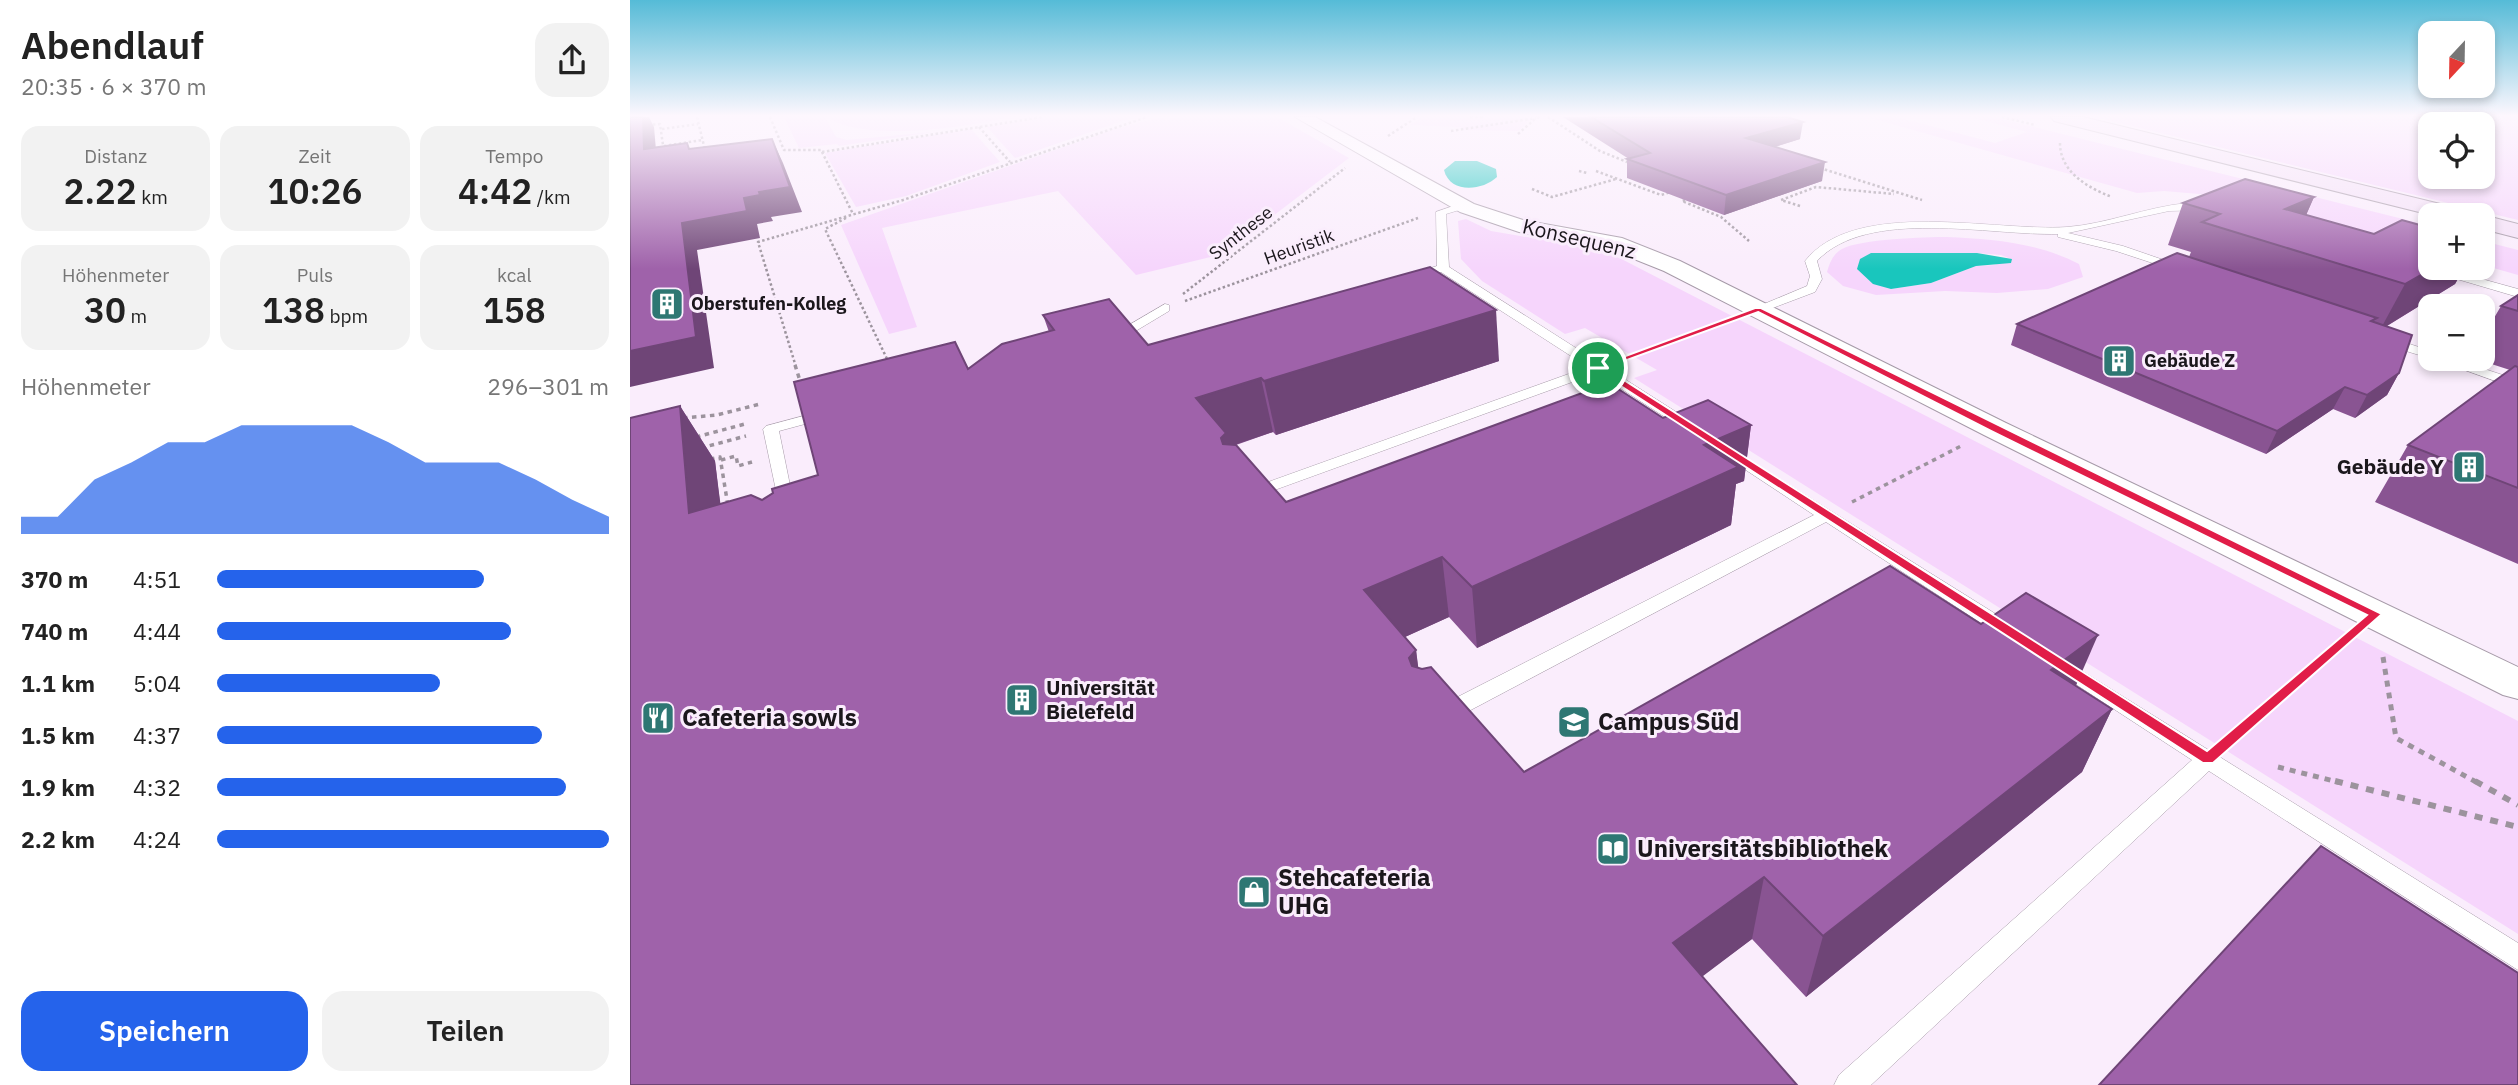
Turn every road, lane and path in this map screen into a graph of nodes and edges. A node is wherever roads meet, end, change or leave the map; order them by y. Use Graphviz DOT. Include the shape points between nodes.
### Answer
graph roads {
  1 [pos="830,168"];
  2 [pos="994,168"];
  3 [pos="1346,168"];
  4 [pos="1391,168"];
  5 [pos="1818,168"];
  6 [pos="2069,168"];
  7 [pos="2265,168"];
  8 [pos="1579,170"];
  9 [pos="1596,171"];
  10 [pos="1587,173"];
  11 [pos="1617,178"];
  12 [pos="2087,186"];
  13 [pos="1532,189"];
  14 [pos="1672,191"];
  15 [pos="1902,194"];
  16 [pos="1692,198"];
  17 [pos="1926,201"];
  18 [pos="2418,205"];
  19 [pos="1800,206"];
  20 [pos="1457,208"];
  21 [pos="2211,208"];
  22 [pos="854,213"];
  23 [pos="2495,225"];
  24 [pos="2045,231"];
  25 [pos="2518,232"];
  26 [pos="1749,241"];
  27 [pos="1443,268"];
  28 [pos="2193,274"];
  29 [pos="1404,279"];
  30 [pos="2473,280"];
  31 [pos="2518,293"];
  32 [pos="1165,308"];
  33 [pos="1758,309"];
  34 [pos="2368,334"];
  35 [pos="1119,337"];
  36 [pos="1138,342"];
  37 [pos="1093,344"];
  38 [pos="2418,351"];
  39 [pos="1598,368"];
  40 [pos="892,370"];
  41 [pos="2477,371"];
  42 [pos="2518,385"];
  43 [pos="766,403"];
  44 [pos="837,412"];
  45 [pos="680,418"];
  46 [pos="810,419"];
  47 [pos="764,425"];
  48 [pos="1995,429"];
  49 [pos="693,438"];
  50 [pos="699,449"];
  51 [pos="722,460"];
  52 [pos="701,462"];
  53 [pos="737,463"];
  54 [pos="1245,496"];
  55 [pos="1827,515"];
  56 [pos="729,516"];
  57 [pos="790,524"];
  58 [pos="2376,614"];
  59 [pos="2023,640"];
  60 [pos="2046,655"];
  61 [pos="2518,684"];
  62 [pos="1431,720"];
  63 [pos="2208,759"];
  64 [pos="2269,764"];
  65 [pos="2518,805"];
  66 [pos="2518,827"];
  67 [pos="2518,958"];
  68 [pos="1849,1085"];
  1 -- 22 [label="path"];
  2 -- 22 [label="path"];
  3 -- 32 [label="path, Synthese"];
  4 -- 20 [label="street, Konsequenz"];
  5 -- 15 [label="path"];
  6 -- 12 [label="path"];
  7 -- 18 [label="main road"];
  8 -- 10 [label="path"];
  9 -- 11 [label="path"];
  11 -- 13 [label="path" via="1552,197"];
  11 -- 14 [label="path" via="1661,195"];
  15 -- 17 [label="path"];
  15 -- 19 [label="path" via="1816,187 1782,200"];
  16 -- 26 [label="path" via="1682,201 1721,217"];
  20 -- 27 [label="lane"];
  20 -- 32 [label="path, Heuristik" via="1410,220"];
  20 -- 33 [label="street, Konsequenz" via="1638,251"];
  21 -- 24 [label="lane" via="2182,206 2070,230"];
  22 -- 40 [label="path" via="825,229"];
  22 -- 46 [label="path" via="758,242"];
  23 -- 25 [label="main road"];
  24 -- 28 [label="lane" via="2119,248"];
  24 -- 33 [label="lane" via="1927,224 1845,240 1818,251 1811,261 1817,282 1811,289"];
  27 -- 29 [label="lane"];
  27 -- 39 [label="lane"];
  30 -- 31 [label="lane"];
  32 -- 35 [label="lane"];
  33 -- 39 [label="path"];
  33 -- 48 [label="street, Konsequenz"];
  34 -- 38 [label="lane"];
  35 -- 36 [label="lane"];
  35 -- 37 [label="lane"];
  39 -- 54 [label="lane"];
  39 -- 55 [label="lane"];
  41 -- 42 [label="lane"];
  43 -- 45 [label="path" via="718,415"];
  44 -- 46 [label="lane"];
  46 -- 47 [label="lane"];
  47 -- 49 [label="path"];
  47 -- 50 [label="path"];
  47 -- 57 [label="lane"];
  48 -- 55 [label="path"];
  48 -- 58 [label="street, Konsequenz"];
  51 -- 52 [label="path"];
  51 -- 53 [label="path" via="736,456"];
  51 -- 56 [label="path"];
  55 -- 59 [label="lane"];
  55 -- 62 [label="lane"];
  58 -- 61 [label="street, Konsequenz"];
  58 -- 63 [label="path"];
  58 -- 65 [label="path" via="2396,738"];
  60 -- 63 [label="lane"];
  63 -- 67 [label="lane"];
  63 -- 68 [label="lane"];
  64 -- 66 [label="path"];
}
